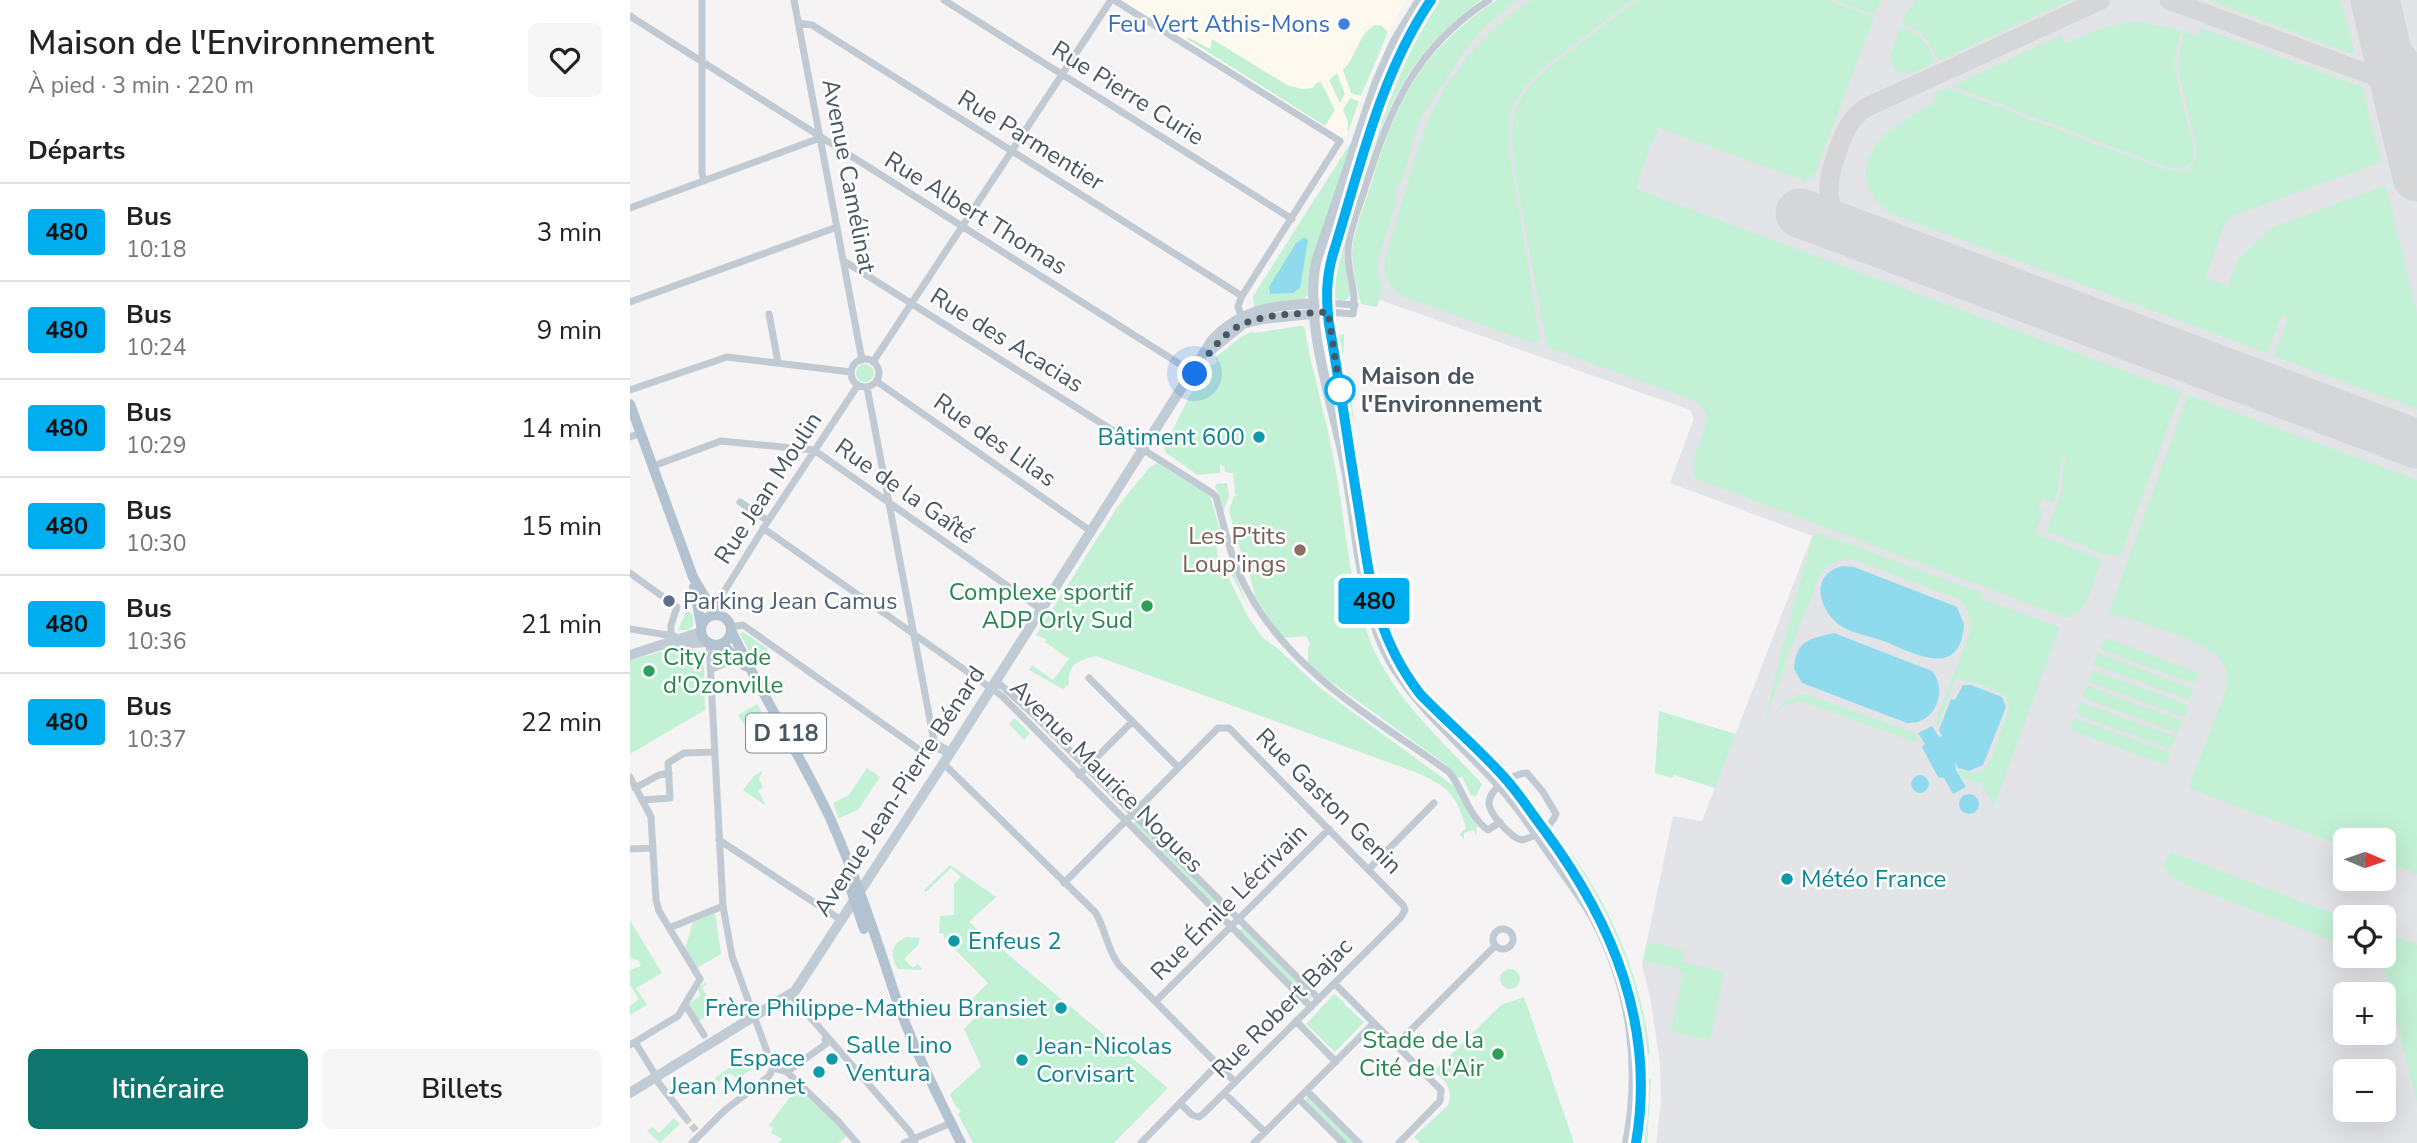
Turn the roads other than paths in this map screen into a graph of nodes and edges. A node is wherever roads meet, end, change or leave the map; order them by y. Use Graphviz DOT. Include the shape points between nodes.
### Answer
graph roads {
  1 [pos="702,0"];
  2 [pos="794,0"];
  3 [pos="944,0"];
  4 [pos="1112,0"];
  5 [pos="1420,0"];
  6 [pos="1431,0"];
  7 [pos="1489,0"];
  8 [pos="630,16"];
  9 [pos="798,23"];
  10 [pos="702,62"];
  11 [pos="1062,74"];
  12 [pos="820,138"];
  13 [pos="1012,150"];
  14 [pos="704,181"];
  15 [pos="630,208"];
  16 [pos="1292,219"];
  17 [pos="961,226"];
  18 [pos="837,227"];
  19 [pos="844,261"];
  20 [pos="1242,296"];
  21 [pos="630,302"];
  22 [pos="912,302"];
  23 [pos="1327,307"];
  24 [pos="1314,308"];
  25 [pos="769,314"];
  26 [pos="1242,320"];
  27 [pos="862,360"];
  28 [pos="778,362"];
  29 [pos="873,362"];
  30 [pos="851,372"];
  31 [pos="1193,373"];
  32 [pos="876,381"];
  33 [pos="858,385"];
  34 [pos="867,387"];
  35 [pos="630,390"];
  36 [pos="630,404"];
  37 [pos="635,435"];
  38 [pos="814,450"];
  39 [pos="1146,450"];
  40 [pos="653,466"];
  41 [pos="740,502"];
  42 [pos="890,503"];
  43 [pos="766,524"];
  44 [pos="1091,532"];
  45 [pos="630,573"];
  46 [pos="693,577"];
  47 [pos="1042,610"];
  48 [pos="716,614"];
  49 [pos="630,629"];
  50 [pos="701,629"];
  51 [pos="731,629"];
  52 [pos="915,635"];
  53 [pos="673,639"];
  54 [pos="714,643"];
  55 [pos="630,655"];
  56 [pos="737,658"];
  57 [pos="749,669"];
  58 [pos="712,671"];
  59 [pos="1089,678"];
  60 [pos="992,688"];
  61 [pos="1132,722"];
  62 [pos="937,746"];
  63 [pos="715,752"];
  64 [pos="946,758"];
  65 [pos="1178,767"];
  66 [pos="1087,768"];
  67 [pos="669,773"];
  68 [pos="1079,775"];
  69 [pos="630,776"];
  70 [pos="1504,783"];
  71 [pos="635,788"];
  72 [pos="642,800"];
  73 [pos="1434,803"];
  74 [pos="1133,813"];
  75 [pos="1125,821"];
  76 [pos="1500,822"];
  77 [pos="1329,829"];
  78 [pos="1539,831"];
  79 [pos="719,840"];
  80 [pos="653,848"];
  81 [pos="630,849"];
  82 [pos="1369,869"];
  83 [pos="1064,883"];
  84 [pos="856,895"];
  85 [pos="723,906"];
  86 [pos="1404,908"];
  87 [pos="1239,918"];
  88 [pos="841,920"];
  89 [pos="1230,927"];
  90 [pos="669,928"];
  91 [pos="1495,946"];
  92 [pos="1335,984"];
  93 [pos="791,995"];
  94 [pos="1319,999"];
  95 [pos="1156,1001"];
  96 [pos="685,1004"];
  97 [pos="1311,1007"];
  98 [pos="749,1018"];
  99 [pos="1296,1021"];
  100 [pos="1374,1023"];
  101 [pos="705,1038"];
  102 [pos="825,1040"];
  103 [pos="633,1043"];
  104 [pos="1396,1045"];
  105 [pos="1336,1062"];
  106 [pos="1217,1065"];
  107 [pos="773,1069"];
  108 [pos="787,1072"];
  109 [pos="655,1077"];
  110 [pos="1235,1082"];
  111 [pos="1307,1091"];
  112 [pos="630,1093"];
  113 [pos="1224,1093"];
  114 [pos="1299,1099"];
  115 [pos="1180,1103"];
  116 [pos="685,1117"];
  117 [pos="951,1123"];
  118 [pos="1265,1132"];
  119 [pos="914,1141"];
  120 [pos="692,1143"];
  121 [pos="857,1143"];
  122 [pos="904,1143"];
  123 [pos="961,1143"];
  124 [pos="1141,1143"];
  125 [pos="1254,1143"];
  126 [pos="1343,1143"];
  127 [pos="1359,1143"];
  128 [pos="1399,1143"];
  129 [pos="1627,1143"];
  130 [pos="1636,1143"];
  1 -- 10 [label="street"];
  2 -- 9 [label="street, Avenue Camélinat"];
  3 -- 11 [label="street, Rue Pierre Curie"];
  4 -- 11 [label="street"];
  4 -- 16 [label="street" via="1340,142"];
  5 -- 24 [label="main road" via="1377,82 1320,248"];
  6 -- 23 [label="main road" via="1398,59 1382,100 1329,267"];
  7 -- 23 [label="street" via="1426,56 1403,89 1387,122 1349,244 1354,309"];
  8 -- 10 [label="street, Rue Albert Thomas"];
  9 -- 12 [label="street, Avenue Camélinat"];
  9 -- 13 [label="street, Rue Parmentier" via="812,25"];
  10 -- 12 [label="street, Rue Albert Thomas"];
  10 -- 14 [label="street"];
  11 -- 13 [label="street"];
  11 -- 16 [label="street, Rue Pierre Curie"];
  12 -- 14 [label="street"];
  12 -- 17 [label="street, Rue Albert Thomas"];
  12 -- 18 [label="street, Avenue Camélinat"];
  13 -- 17 [label="street"];
  13 -- 20 [label="street, Rue Parmentier"];
  14 -- 15 [label="street"];
  16 -- 20 [label="street"];
  17 -- 22 [label="street"];
  17 -- 31 [label="street, Rue Albert Thomas"];
  18 -- 19 [label="street, Avenue Camélinat"];
  18 -- 21 [label="street"];
  19 -- 22 [label="street, Rue des Acacias"];
  19 -- 27 [label="street, Avenue Camélinat"];
  20 -- 26 [label="street" via="1238,306"];
  22 -- 29 [label="street"];
  22 -- 39 [label="street, Rue des Acacias"];
  23 -- 24 [label="main road, Avenue Jean-Pierre Bénard"];
  23 -- 70 [label="main road" via="1371,584 1383,631 1420,694"];
  24 -- 26 [label="main road, Avenue Jean-Pierre Bénard"];
  24 -- 70 [label="main road" via="1368,600 1380,640 1417,698"];
  25 -- 28 [label="street"];
  26 -- 31 [label="main road, Avenue Jean-Pierre Bénard" via="1225,327 1212,340"];
  27 -- 29 [label="street"];
  27 -- 30 [label="street"];
  28 -- 30 [label="street"];
  28 -- 35 [label="street" via="722,357"];
  29 -- 32 [label="street"];
  30 -- 33 [label="street"];
  31 -- 39 [label="main road, Avenue Jean-Pierre Bénard"];
  32 -- 34 [label="street"];
  32 -- 44 [label="street, Rue des Lilas"];
  33 -- 34 [label="street"];
  33 -- 38 [label="street, Rue Jean Moulin"];
  34 -- 42 [label="street"];
  36 -- 37 [label="main road"];
  37 -- 40 [label="main road"];
  38 -- 40 [label="street, Rue de la Gaîté" via="720,441"];
  38 -- 42 [label="street, Rue de la Gaîté"];
  38 -- 43 [label="street, Rue Jean Moulin"];
  39 -- 44 [label="main road, Avenue Jean-Pierre Bénard" via="1125,488"];
  39 -- 76 [label="street, Rue des Acacias" via="1216,497 1246,588 1295,657 1449,772 1485,828"];
  40 -- 46 [label="main road"];
  41 -- 43 [label="street"];
  42 -- 47 [label="street, Rue de la Gaîté"];
  42 -- 52 [label="street"];
  43 -- 48 [label="street, Rue Jean Moulin" via="717,603"];
  43 -- 52 [label="street"];
  44 -- 47 [label="main road, Avenue Jean-Pierre Bénard"];
  45 -- 53 [label="street" via="677,607 671,625"];
  46 -- 48 [label="main road"];
  46 -- 50 [label="main road"];
  47 -- 60 [label="main road, Avenue Jean-Pierre Bénard"];
  48 -- 50 [label="main road" via="706,618"];
  48 -- 51 [label="main road" via="725,617"];
  49 -- 53 [label="street"];
  50 -- 53 [label="main road"];
  50 -- 54 [label="main road"];
  51 -- 54 [label="main road" via="729,637"];
  51 -- 57 [label="main road, D 118"];
  51 -- 62 [label="street" via="743,625 920,750"];
  52 -- 60 [label="street"];
  52 -- 62 [label="street"];
  53 -- 54 [label="main road"];
  53 -- 55 [label="main road"];
  54 -- 56 [label="main road, D 118"];
  54 -- 58 [label="street"];
  56 -- 57 [label="main road, D 118"];
  56 -- 58 [label="street"];
  57 -- 84 [label="main road, D 118" via="821,802"];
  58 -- 63 [label="street"];
  59 -- 61 [label="street"];
  60 -- 64 [label="main road, Avenue Jean-Pierre Bénard"];
  60 -- 66 [label="street, Avenue Maurice Nogues" via="1001,685"];
  60 -- 68 [label="street, Avenue Maurice Nogues"];
  61 -- 65 [label="street"];
  61 -- 66 [label="street"];
  62 -- 64 [label="main road"];
  63 -- 67 [label="street" via="684,753 668,763"];
  63 -- 79 [label="street"];
  64 -- 83 [label="street"];
  64 -- 84 [label="main road, Avenue Jean-Pierre Bénard"];
  65 -- 74 [label="street"];
  65 -- 77 [label="street, Rue Gaston Genin" via="1218,729 1229,728"];
  66 -- 68 [label="street"];
  66 -- 74 [label="street, Avenue Maurice Nogues"];
  67 -- 71 [label="street"];
  67 -- 72 [label="street" via="670,798"];
  68 -- 75 [label="street, Avenue Maurice Nogues"];
  69 -- 71 [label="street"];
  70 -- 76 [label="street" via="1489,803"];
  70 -- 78 [label="main road"];
  70 -- 78 [label="street" via="1523,773 1532,776 1556,811 1555,818"];
  71 -- 72 [label="street"];
  72 -- 80 [label="street" via="651,817"];
  73 -- 82 [label="street"];
  74 -- 75 [label="street"];
  74 -- 87 [label="street, Avenue Maurice Nogues"];
  75 -- 83 [label="street"];
  75 -- 89 [label="street, Avenue Maurice Nogues"];
  76 -- 78 [label="street" via="1518,840"];
  77 -- 82 [label="street, Rue Gaston Genin"];
  77 -- 87 [label="street, Rue Émile Lécrivain"];
  78 -- 129 [label="main road" via="1595,919 1622,989 1634,1058"];
  78 -- 130 [label="main road" via="1599,915 1626,984 1639,1057"];
  79 -- 85 [label="street"];
  79 -- 88 [label="street"];
  80 -- 81 [label="street"];
  80 -- 90 [label="street" via="656,900"];
  82 -- 86 [label="street, Rue Gaston Genin"];
  83 -- 95 [label="street" via="1095,912 1114,958"];
  84 -- 88 [label="main road, Avenue Jean-Pierre Bénard"];
  84 -- 117 [label="main road, D 118" via="877,961"];
  85 -- 90 [label="street"];
  85 -- 98 [label="street"];
  86 -- 92 [label="street, Rue Robert Bajac" via="1404,914"];
  87 -- 89 [label="street, Rue Émile Lécrivain"];
  87 -- 94 [label="street, Avenue Maurice Nogues"];
  88 -- 93 [label="main road, Avenue Jean-Pierre Bénard"];
  89 -- 95 [label="street, Rue Émile Lécrivain"];
  89 -- 97 [label="street, Avenue Maurice Nogues"];
  90 -- 96 [label="street" via="700,979"];
  91 -- 104 [label="street"];
  92 -- 94 [label="street, Rue Robert Bajac"];
  92 -- 100 [label="street"];
  93 -- 98 [label="main road"];
  93 -- 119 [label="street"];
  94 -- 97 [label="street, Rue Robert Bajac"];
  95 -- 106 [label="street"];
  96 -- 101 [label="street"];
  96 -- 103 [label="street" via="678,1016"];
  97 -- 99 [label="street, Rue Robert Bajac"];
  98 -- 101 [label="main road"];
  98 -- 107 [label="street"];
  99 -- 105 [label="street"];
  99 -- 110 [label="street, Rue Robert Bajac"];
  100 -- 104 [label="street"];
  100 -- 105 [label="street"];
  101 -- 109 [label="main road"];
  102 -- 108 [label="street" via="826,1044"];
  103 -- 109 [label="street"];
  104 -- 128 [label="street" via="1442,1094"];
  105 -- 111 [label="street"];
  106 -- 110 [label="street"];
  106 -- 115 [label="street"];
  107 -- 108 [label="street"];
  107 -- 120 [label="street"];
  108 -- 121 [label="street"];
  109 -- 112 [label="main road"];
  109 -- 116 [label="street"];
  110 -- 113 [label="street, Rue Robert Bajac"];
  111 -- 114 [label="street"];
  111 -- 127 [label="street"];
  113 -- 115 [label="street, Rue Robert Bajac" via="1199,1116"];
  113 -- 118 [label="street"];
  114 -- 118 [label="street"];
  114 -- 126 [label="street"];
  115 -- 124 [label="street"];
  117 -- 119 [label="street"];
  117 -- 123 [label="main road, D 118"];
  118 -- 125 [label="street"];
  119 -- 122 [label="street"];
}
